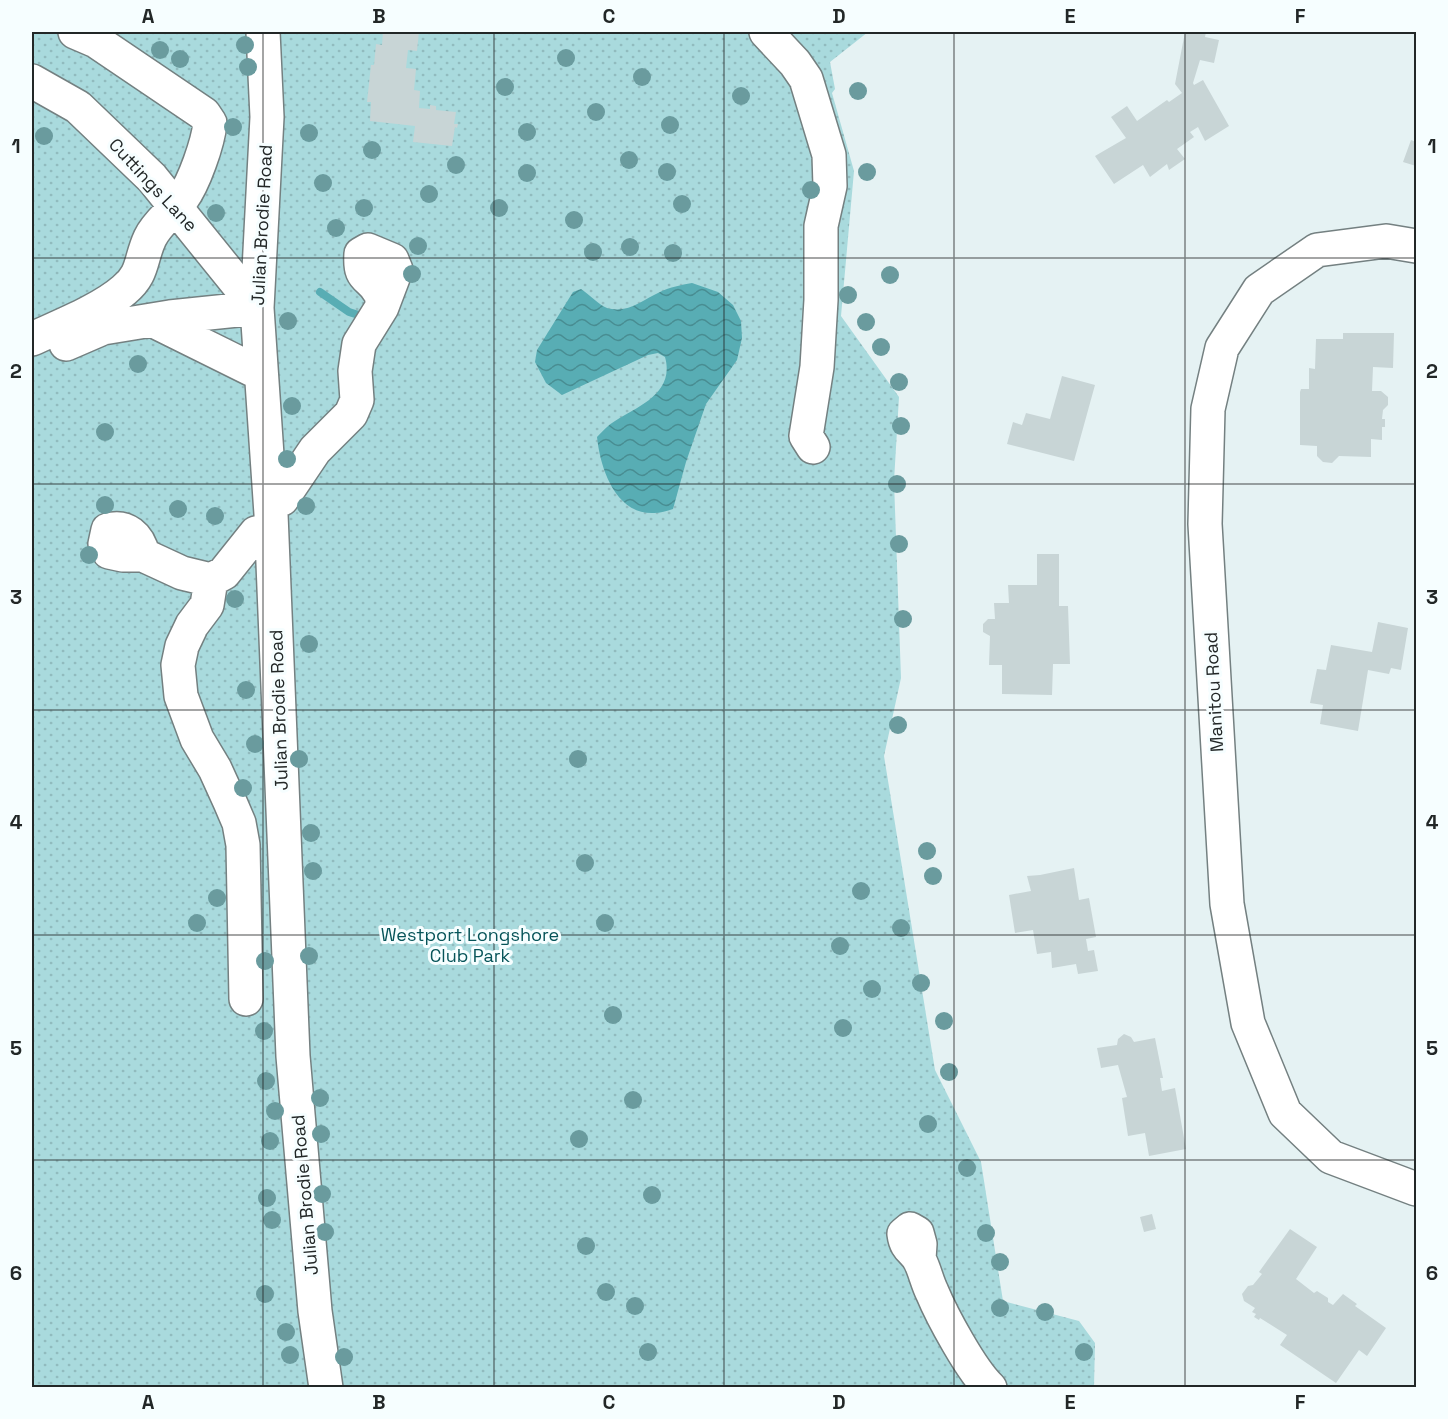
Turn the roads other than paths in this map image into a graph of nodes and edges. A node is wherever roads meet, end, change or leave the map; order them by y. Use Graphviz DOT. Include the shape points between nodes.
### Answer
graph roads {
  1 [pos="75,32"];
  2 [pos="263,32"];
  3 [pos="766,32"];
  4 [pos="32,81"];
  5 [pos="175,207"];
  6 [pos="1416,246"];
  7 [pos="257,308"];
  8 [pos="152,320"];
  9 [pos="374,320"];
  10 [pos="32,339"];
  11 [pos="32,359"];
  12 [pos="261,374"];
  13 [pos="813,447"];
  14 [pos="282,499"];
  15 [pos="256,533"];
  16 [pos="143,555"];
  17 [pos="211,580"];
  18 [pos="246,999"];
  19 [pos="1416,1189"];
  20 [pos="919,1259"];
  21 [pos="326,1388"];
  22 [pos="990,1388"];
  1 -- 5 [label="street" via="96,41 204,114 210,123 209,136 192,179"];
  2 -- 7 [label="street, Julian Brodie Road" via="267,117"];
  3 -- 13 [label="street" via="806,79 829,155 830,186 821,226 817,367 806,436"];
  4 -- 5 [label="street, Cuttings Lane" via="78,107 152,178"];
  5 -- 7 [label="street, Cuttings Lane"];
  5 -- 10 [label="street" via="150,237 137,278 123,292"];
  6 -- 19 [label="street, Manitou Road" via="1386,241 1317,250 1260,290 1222,348 1208,409 1205,524 1227,904 1248,1023 1285,1113 1331,1157"];
  7 -- 8 [label="street"];
  7 -- 12 [label="street, Julian Brodie Road"];
  8 -- 11 [label="street" via="103,328"];
  8 -- 12 [label="street"];
  9 -- 14 [label="street" via="358,344 357,400 351,414 315,450"];
  12 -- 21 [label="street, Julian Brodie Road" via="272,526 293,1056 315,1311"];
  15 -- 17 [label="street" via="224,573"];
  16 -- 17 [label="street" via="182,573"];
  17 -- 18 [label="street" via="207,605 192,625 178,665 181,696 197,739 215,769 238,823 243,845"];
  20 -- 22 [label="street" via="952,1330"];
}
